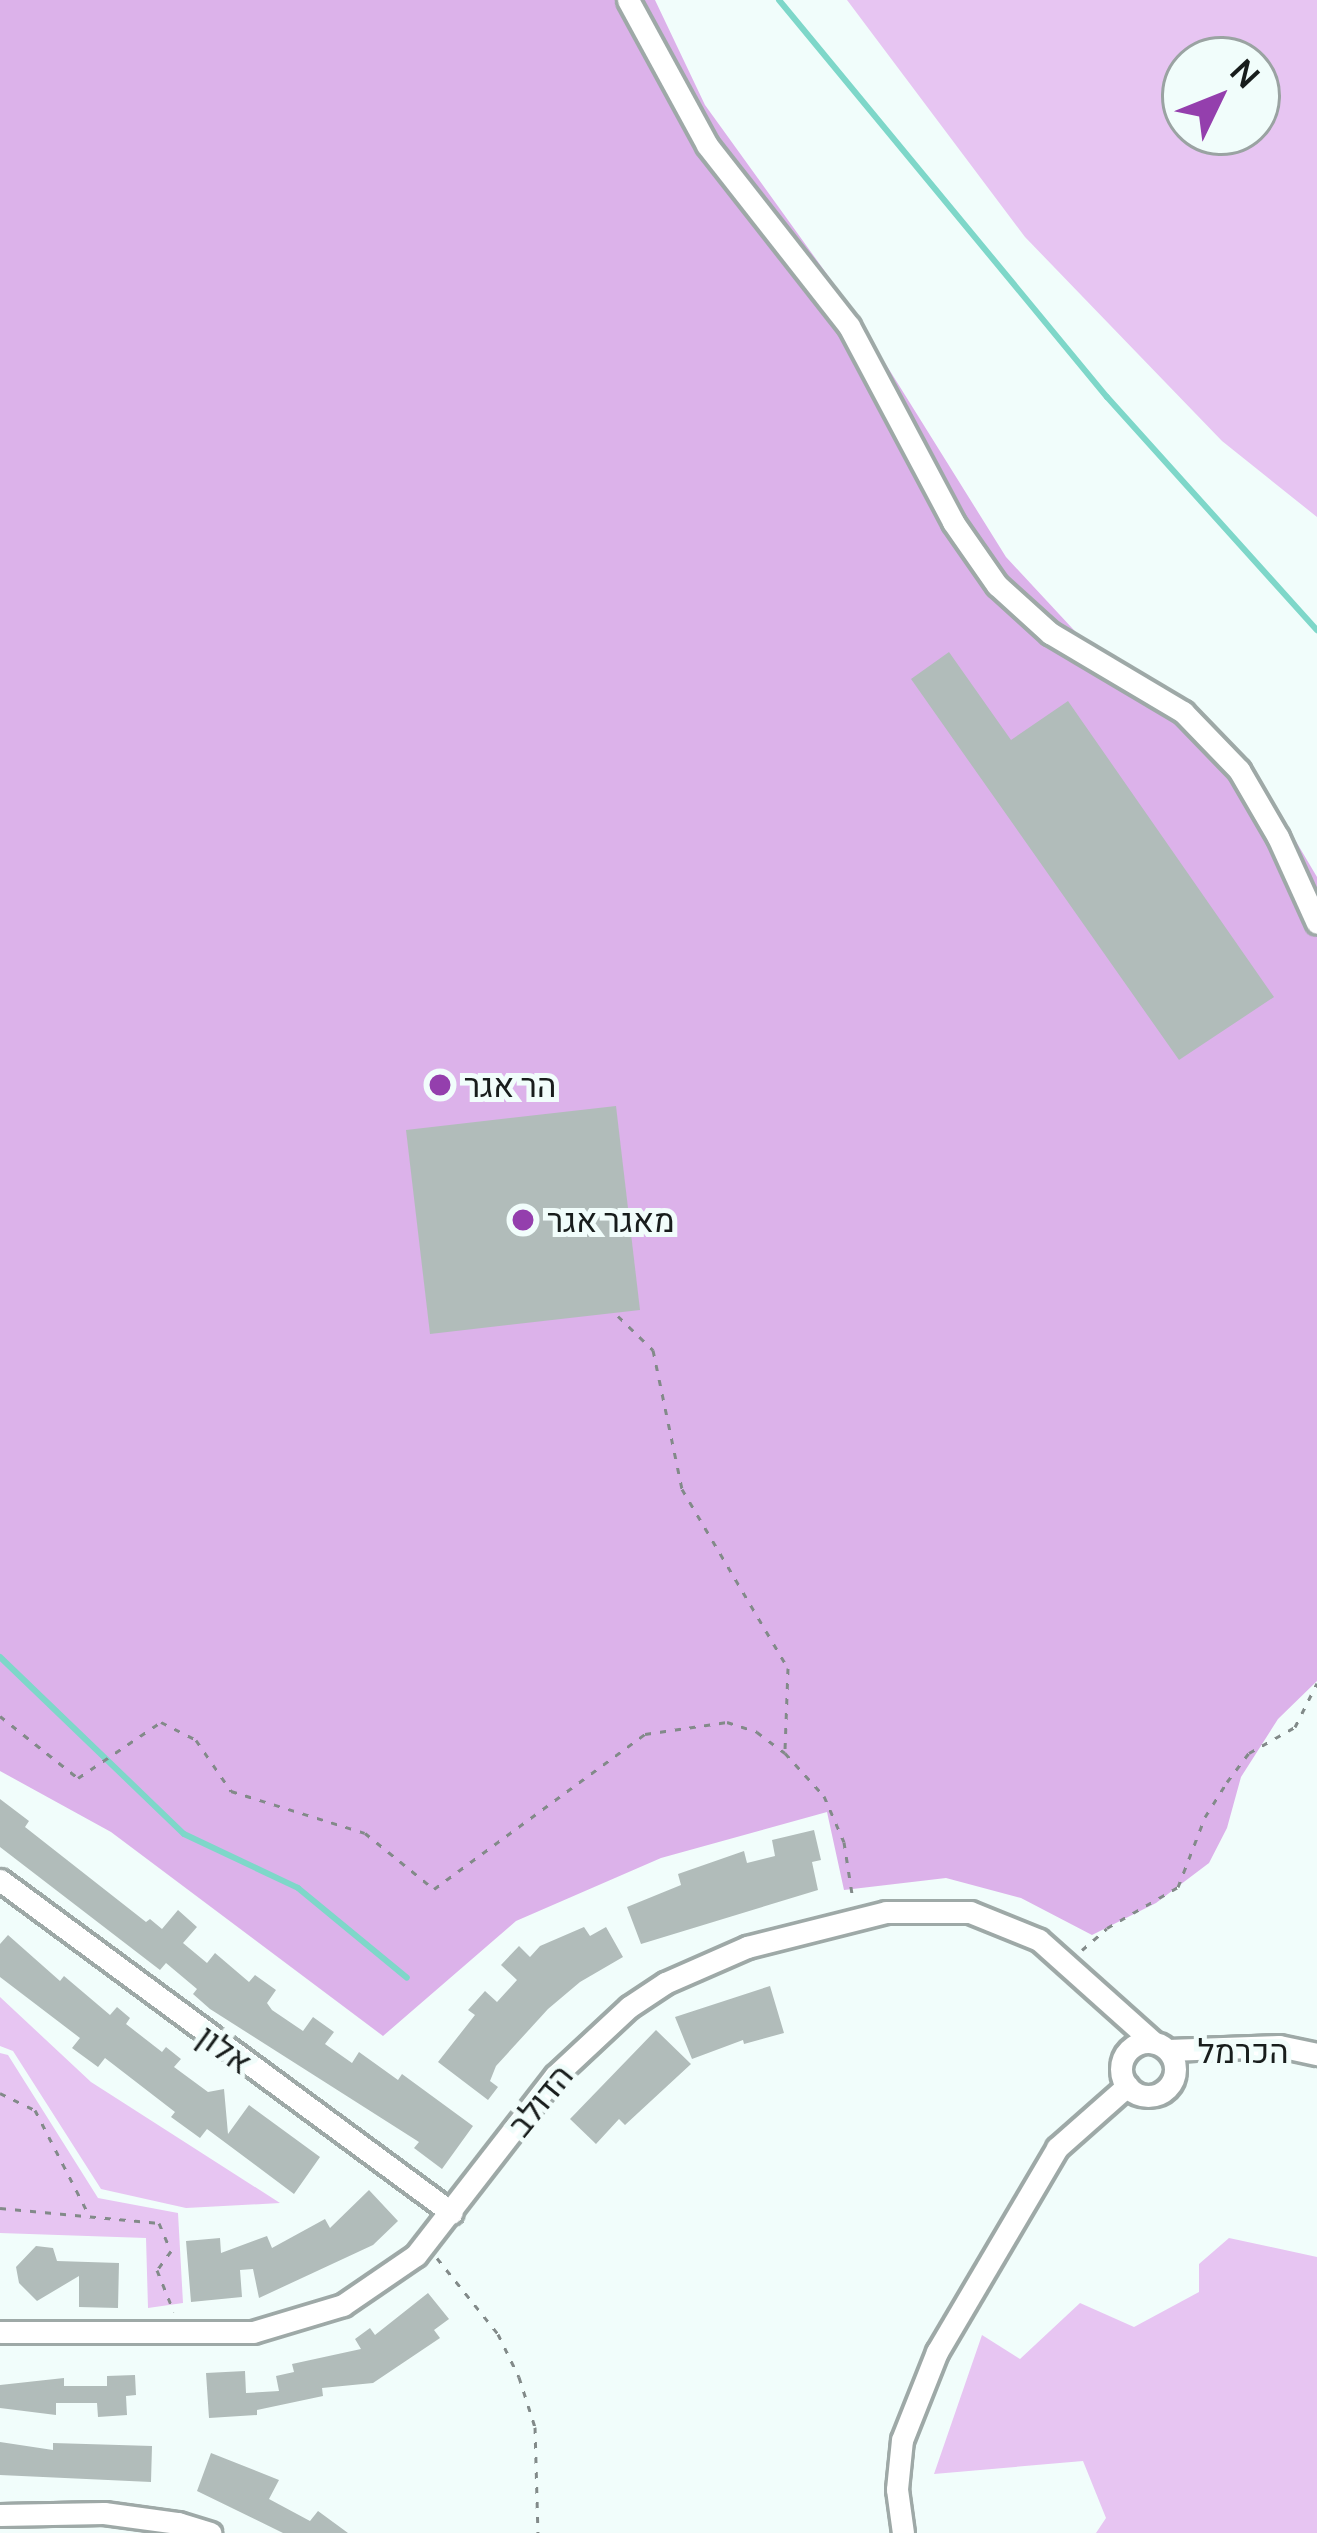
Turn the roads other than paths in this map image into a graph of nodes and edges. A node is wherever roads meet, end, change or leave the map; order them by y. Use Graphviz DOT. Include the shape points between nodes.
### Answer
graph roads {
  1 [pos="628,0"];
  2 [pos="1317,923"];
  3 [pos="0,1880"];
  4 [pos="1092,1987"];
  5 [pos="1161,2046"];
  6 [pos="1317,2054"];
  7 [pos="1122,2063"];
  8 [pos="1127,2086"];
  9 [pos="452,2213"];
  10 [pos="0,2332"];
  11 [pos="0,2515"];
  12 [pos="211,2533"];
  13 [pos="903,2533"];
  1 -- 2 [label="street" via="707,145 849,326 953,522 997,585 1050,633 1183,712 1239,770"];
  3 -- 9 [label="street, אלון"];
  4 -- 5 [label="street, הדולב"];
  4 -- 7 [label="street, הדולב" via="1118,2028"];
  4 -- 9 [label="street, הדולב" via="1039,1940 970,1912 931,1908 856,1919 710,1961 628,2007 555,2077"];
  5 -- 6 [label="street, הכרמל" via="1279,2046"];
  5 -- 7 [label="street" via="1132,2047"];
  5 -- 8 [label="street" via="1174,2077 1163,2092 1143,2096"];
  7 -- 8 [label="street"];
  8 -- 13 [label="street" via="1058,2148 937,2352 902,2440"];
  9 -- 10 [label="street, הדולב" via="425,2245 343,2306 253,2332"];
  11 -- 12 [label="street" via="104,2513"];
}
